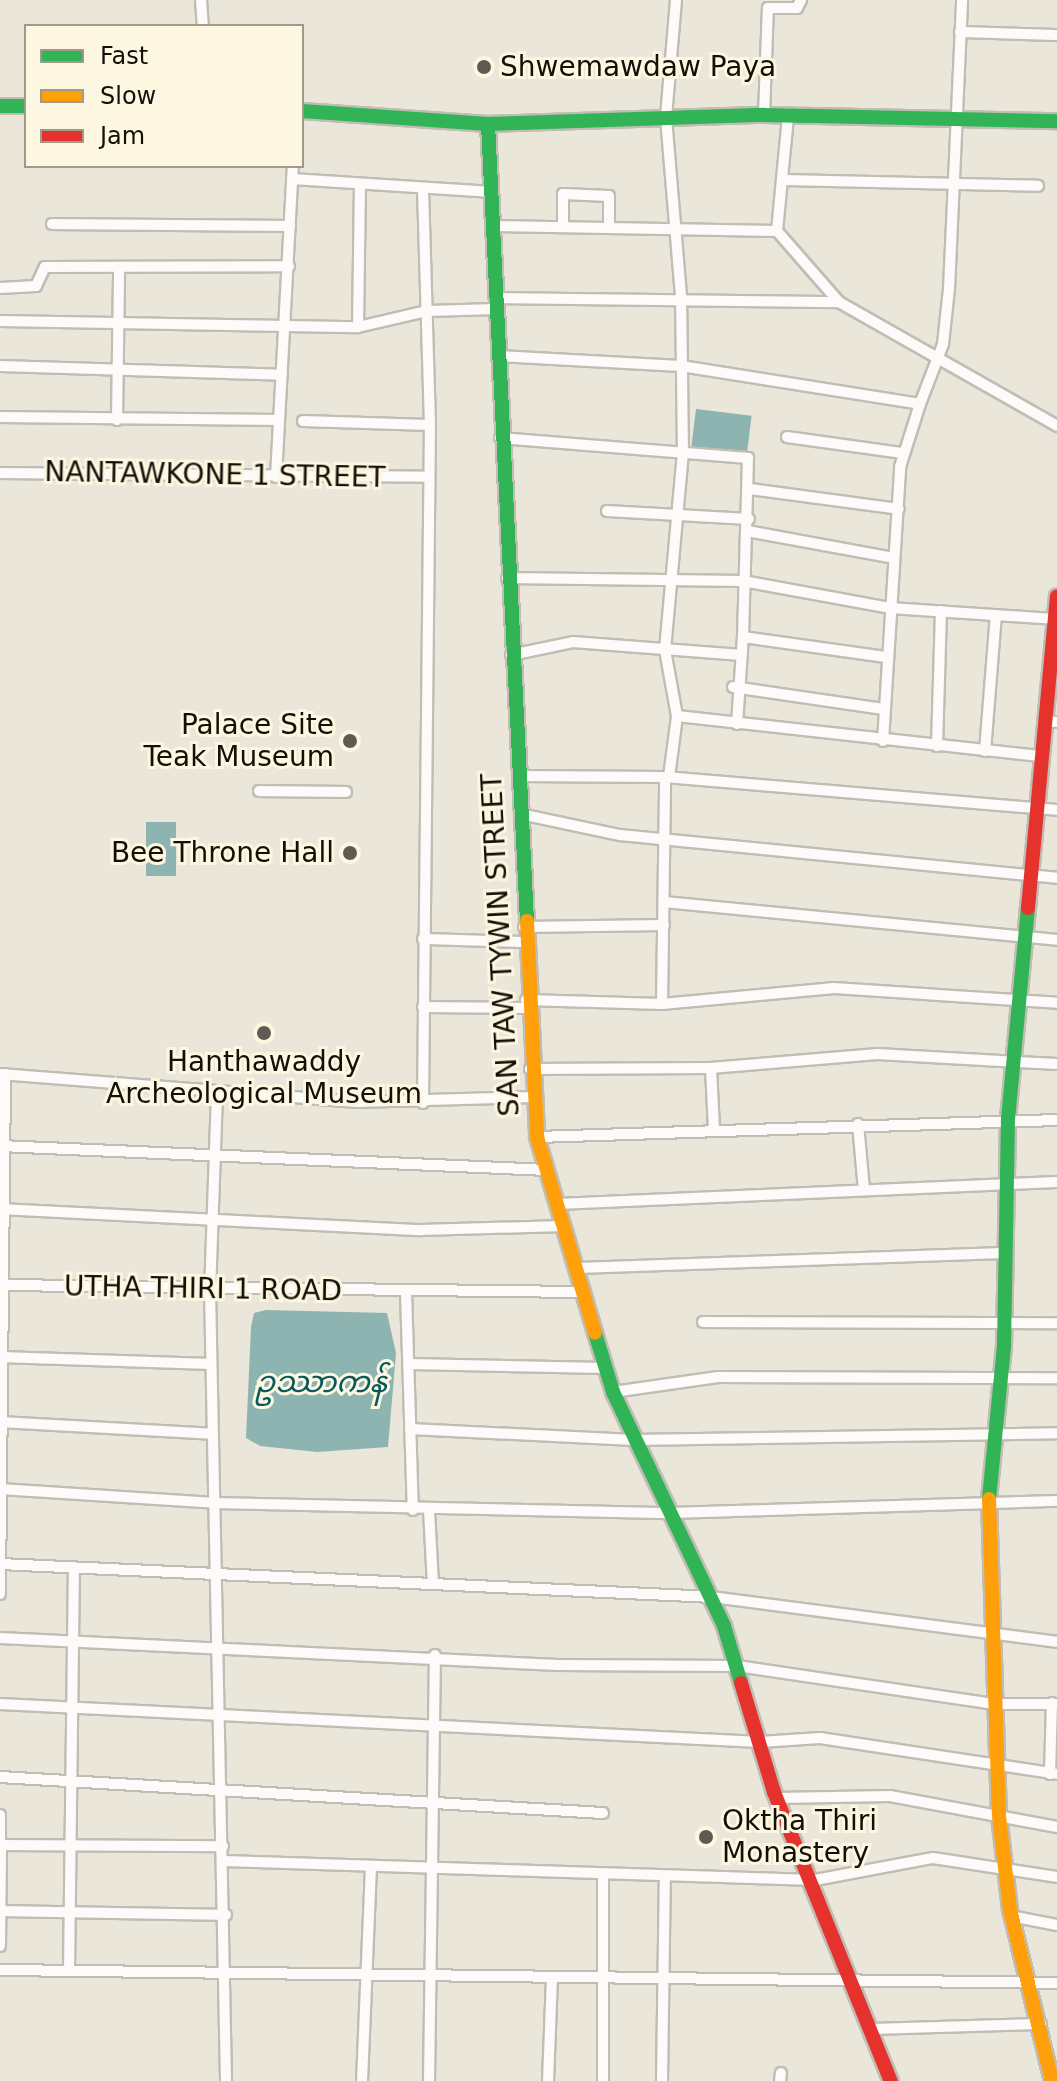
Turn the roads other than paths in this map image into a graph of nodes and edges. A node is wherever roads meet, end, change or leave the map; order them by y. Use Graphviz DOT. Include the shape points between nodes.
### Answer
graph roads {
  1 [pos="201,0"];
  2 [pos="676,0"];
  3 [pos="801,0"];
  4 [pos="962,0"];
  5 [pos="203,24"];
  6 [pos="960,32"];
  7 [pos="1057,35"];
  8 [pos="0,106"];
  9 [pos="24,106"];
  10 [pos="304,111"];
  11 [pos="764,115"];
  12 [pos="666,117"];
  13 [pos="788,117"];
  14 [pos="957,119"];
  15 [pos="1057,121"];
  16 [pos="488,124"];
  17 [pos="293,168"];
  18 [pos="292,179"];
  19 [pos="782,180"];
  20 [pos="956,182"];
  21 [pos="360,185"];
  22 [pos="1038,186"];
  23 [pos="423,189"];
  24 [pos="493,192"];
  25 [pos="52,224"];
  26 [pos="563,225"];
  27 [pos="290,226"];
  28 [pos="494,226"];
  29 [pos="609,226"];
  30 [pos="678,228"];
  31 [pos="777,231"];
  32 [pos="289,266"];
  33 [pos="119,270"];
  34 [pos="0,288"];
  35 [pos="681,296"];
  36 [pos="839,302"];
  37 [pos="496,304"];
  38 [pos="427,311"];
  39 [pos="0,321"];
  40 [pos="119,323"];
  41 [pos="358,327"];
  42 [pos="286,328"];
  43 [pos="498,356"];
  44 [pos="932,358"];
  45 [pos="0,366"];
  46 [pos="681,366"];
  47 [pos="117,370"];
  48 [pos="282,375"];
  49 [pos="920,404"];
  50 [pos="0,417"];
  51 [pos="117,420"];
  52 [pos="279,420"];
  53 [pos="303,421"];
  54 [pos="1055,423"];
  55 [pos="430,425"];
  56 [pos="787,437"];
  57 [pos="500,438"];
  58 [pos="903,453"];
  59 [pos="683,454"];
  60 [pos="0,473"];
  61 [pos="276,477"];
  62 [pos="429,477"];
  63 [pos="750,489"];
  64 [pos="899,509"];
  65 [pos="607,511"];
  66 [pos="676,516"];
  67 [pos="749,519"];
  68 [pos="747,531"];
  69 [pos="894,558"];
  70 [pos="507,578"];
  71 [pos="743,581"];
  72 [pos="673,582"];
  73 [pos="1057,596"];
  74 [pos="890,608"];
  75 [pos="941,611"];
  76 [pos="996,615"];
  77 [pos="1054,619"];
  78 [pos="743,637"];
  79 [pos="665,650"];
  80 [pos="511,655"];
  81 [pos="741,655"];
  82 [pos="886,657"];
  83 [pos="734,688"];
  84 [pos="883,709"];
  85 [pos="677,716"];
  86 [pos="1051,721"];
  87 [pos="737,724"];
  88 [pos="883,741"];
  89 [pos="937,746"];
  90 [pos="985,751"];
  91 [pos="1042,756"];
  92 [pos="519,776"];
  93 [pos="667,777"];
  94 [pos="259,791"];
  95 [pos="346,792"];
  96 [pos="1037,810"];
  97 [pos="1057,810"];
  98 [pos="520,814"];
  99 [pos="662,838"];
  100 [pos="1032,876"];
  101 [pos="1057,878"];
  102 [pos="664,902"];
  103 [pos="664,925"];
  104 [pos="524,934"];
  105 [pos="1027,937"];
  106 [pos="423,939"];
  107 [pos="1057,940"];
  108 [pos="1021,1000"];
  109 [pos="1057,1003"];
  110 [pos="527,1004"];
  111 [pos="662,1004"];
  112 [pos="423,1007"];
  113 [pos="1014,1061"];
  114 [pos="1057,1064"];
  115 [pos="711,1068"];
  116 [pos="530,1069"];
  117 [pos="3,1074"];
  118 [pos="217,1093"];
  119 [pos="532,1097"];
  120 [pos="423,1103"];
  121 [pos="1008,1119"];
  122 [pos="1057,1120"];
  123 [pos="858,1124"];
  124 [pos="714,1130"];
  125 [pos="537,1137"];
  126 [pos="2,1146"];
  127 [pos="213,1157"];
  128 [pos="547,1170"];
  129 [pos="1057,1182"];
  130 [pos="1006,1184"];
  131 [pos="864,1190"];
  132 [pos="557,1204"];
  133 [pos="2,1209"];
  134 [pos="212,1223"];
  135 [pos="564,1226"];
  136 [pos="1005,1253"];
  137 [pos="576,1268"];
  138 [pos="2,1285"];
  139 [pos="210,1290"];
  140 [pos="406,1292"];
  141 [pos="584,1292"];
  142 [pos="1004,1319"];
  143 [pos="703,1322"];
  144 [pos="1057,1323"];
  145 [pos="2,1357"];
  146 [pos="211,1364"];
  147 [pos="410,1364"];
  148 [pos="605,1368"];
  149 [pos="1002,1375"];
  150 [pos="1057,1378"];
  151 [pos="613,1392"];
  152 [pos="2,1422"];
  153 [pos="410,1429"];
  154 [pos="996,1431"];
  155 [pos="1057,1433"];
  156 [pos="212,1434"];
  157 [pos="634,1440"];
  158 [pos="1,1489"];
  159 [pos="989,1501"];
  160 [pos="1057,1501"];
  161 [pos="215,1503"];
  162 [pos="413,1510"];
  163 [pos="429,1510"];
  164 [pos="671,1513"];
  165 [pos="0,1564"];
  166 [pos="74,1568"];
  167 [pos="215,1574"];
  168 [pos="433,1584"];
  169 [pos="0,1594"];
  170 [pos="712,1597"];
  171 [pos="993,1635"];
  172 [pos="0,1638"];
  173 [pos="71,1640"];
  174 [pos="1057,1642"];
  175 [pos="215,1645"];
  176 [pos="435,1655"];
  177 [pos="737,1666"];
  178 [pos="1055,1703"];
  179 [pos="0,1704"];
  180 [pos="993,1704"];
  181 [pos="70,1709"];
  182 [pos="217,1719"];
  183 [pos="435,1727"];
  184 [pos="760,1742"];
  185 [pos="996,1767"];
  186 [pos="1054,1774"];
  187 [pos="0,1777"];
  188 [pos="68,1784"];
  189 [pos="220,1787"];
  190 [pos="777,1798"];
  191 [pos="429,1799"];
  192 [pos="603,1813"];
  193 [pos="0,1815"];
  194 [pos="999,1816"];
  195 [pos="1057,1827"];
  196 [pos="1,1845"];
  197 [pos="69,1846"];
  198 [pos="223,1846"];
  199 [pos="224,1861"];
  200 [pos="371,1866"];
  201 [pos="1005,1867"];
  202 [pos="429,1868"];
  203 [pos="603,1875"];
  204 [pos="665,1876"];
  205 [pos="1057,1877"];
  206 [pos="815,1880"];
  207 [pos="0,1911"];
  208 [pos="69,1911"];
  209 [pos="226,1915"];
  210 [pos="1011,1916"];
  211 [pos="1057,1925"];
  212 [pos="0,1946"];
  213 [pos="0,1970"];
  214 [pos="69,1971"];
  215 [pos="227,1973"];
  216 [pos="368,1975"];
  217 [pos="428,1976"];
  218 [pos="552,1978"];
  219 [pos="603,1978"];
  220 [pos="664,1979"];
  221 [pos="1030,1980"];
  222 [pos="1057,1983"];
  223 [pos="849,1984"];
  224 [pos="1041,2024"];
  225 [pos="868,2029"];
  226 [pos="226,2081"];
  227 [pos="362,2081"];
  228 [pos="429,2081"];
  229 [pos="548,2081"];
  230 [pos="603,2081"];
  231 [pos="662,2081"];
  232 [pos="891,2081"];
  233 [pos="1052,2081"];
  1 -- 5 [label="street"];
  2 -- 12 [label="street"];
  3 -- 11 [label="street" via="797,8 768,8"];
  4 -- 6 [label="street"];
  6 -- 7 [label="street"];
  6 -- 14 [label="street"];
  8 -- 9 [label="street"];
  10 -- 16 [label="street"];
  11 -- 12 [label="street"];
  11 -- 13 [label="street"];
  12 -- 16 [label="street"];
  12 -- 30 [label="street"];
  13 -- 14 [label="street"];
  13 -- 19 [label="street"];
  14 -- 15 [label="street"];
  14 -- 20 [label="street"];
  16 -- 24 [label="street, SAN TAW TYWIN STREET"];
  17 -- 18 [label="street"];
  18 -- 21 [label="street"];
  18 -- 27 [label="street"];
  19 -- 20 [label="street"];
  19 -- 31 [label="street"];
  20 -- 22 [label="street"];
  20 -- 44 [label="street" via="943,344"];
  21 -- 23 [label="street"];
  21 -- 41 [label="street"];
  23 -- 24 [label="street"];
  23 -- 38 [label="street"];
  24 -- 28 [label="street, SAN TAW TYWIN STREET"];
  25 -- 27 [label="street"];
  26 -- 28 [label="street"];
  26 -- 29 [label="street"];
  26 -- 29 [label="street" via="563,194 609,196"];
  27 -- 32 [label="street"];
  28 -- 37 [label="street, SAN TAW TYWIN STREET"];
  29 -- 30 [label="street"];
  30 -- 31 [label="street"];
  30 -- 35 [label="street"];
  31 -- 36 [label="street"];
  32 -- 33 [label="street"];
  32 -- 42 [label="street"];
  33 -- 34 [label="street" via="45,267 36,286"];
  33 -- 40 [label="street"];
  35 -- 36 [label="street"];
  35 -- 37 [label="street"];
  35 -- 46 [label="street"];
  36 -- 44 [label="street"];
  37 -- 38 [label="street"];
  37 -- 43 [label="street, SAN TAW TYWIN STREET"];
  38 -- 41 [label="street"];
  38 -- 55 [label="street"];
  39 -- 40 [label="street"];
  40 -- 42 [label="street"];
  40 -- 47 [label="street"];
  41 -- 42 [label="street"];
  42 -- 48 [label="street"];
  43 -- 46 [label="street"];
  43 -- 57 [label="street, SAN TAW TYWIN STREET"];
  44 -- 49 [label="street"];
  44 -- 54 [label="street"];
  45 -- 47 [label="street"];
  46 -- 49 [label="street"];
  46 -- 59 [label="street"];
  47 -- 48 [label="street"];
  47 -- 51 [label="street"];
  48 -- 52 [label="street"];
  49 -- 58 [label="street"];
  50 -- 51 [label="street"];
  51 -- 52 [label="street"];
  52 -- 61 [label="street"];
  53 -- 55 [label="street"];
  55 -- 62 [label="street"];
  56 -- 58 [label="street"];
  57 -- 59 [label="street"];
  57 -- 70 [label="street, SAN TAW TYWIN STREET"];
  58 -- 64 [label="street"];
  59 -- 63 [label="street" via="748,458"];
  59 -- 66 [label="street"];
  60 -- 61 [label="street, NANTAWKONE 1 STREET"];
  61 -- 62 [label="street, NANTAWKONE 1 STREET"];
  62 -- 106 [label="street"];
  63 -- 64 [label="street"];
  63 -- 67 [label="street"];
  64 -- 69 [label="street"];
  65 -- 66 [label="street"];
  66 -- 67 [label="street"];
  66 -- 72 [label="street"];
  67 -- 68 [label="street"];
  68 -- 69 [label="street"];
  68 -- 71 [label="street"];
  69 -- 74 [label="street"];
  70 -- 72 [label="street"];
  70 -- 80 [label="street, SAN TAW TYWIN STREET"];
  71 -- 72 [label="street"];
  71 -- 74 [label="street"];
  71 -- 78 [label="street"];
  72 -- 79 [label="street"];
  73 -- 77 [label="street"];
  74 -- 75 [label="street"];
  74 -- 82 [label="street"];
  75 -- 76 [label="street"];
  75 -- 89 [label="street"];
  76 -- 77 [label="street"];
  76 -- 90 [label="street"];
  77 -- 86 [label="street"];
  78 -- 81 [label="street"];
  78 -- 82 [label="street"];
  79 -- 80 [label="street" via="573,642"];
  79 -- 81 [label="street"];
  79 -- 85 [label="street"];
  80 -- 92 [label="street, SAN TAW TYWIN STREET"];
  81 -- 83 [label="street"];
  82 -- 84 [label="street"];
  83 -- 84 [label="street"];
  83 -- 87 [label="street"];
  84 -- 88 [label="street"];
  85 -- 87 [label="street"];
  85 -- 93 [label="street"];
  86 -- 91 [label="street"];
  87 -- 88 [label="street"];
  88 -- 89 [label="street"];
  89 -- 90 [label="street"];
  90 -- 91 [label="street"];
  91 -- 96 [label="street"];
  92 -- 93 [label="street"];
  92 -- 98 [label="street, SAN TAW TYWIN STREET"];
  93 -- 96 [label="street"];
  93 -- 99 [label="street"];
  94 -- 95 [label="street"];
  96 -- 97 [label="street"];
  96 -- 100 [label="street"];
  98 -- 99 [label="street"];
  98 -- 104 [label="street, SAN TAW TYWIN STREET"];
  99 -- 100 [label="street"];
  99 -- 102 [label="street"];
  100 -- 101 [label="street"];
  100 -- 105 [label="street"];
  102 -- 103 [label="street"];
  102 -- 105 [label="street"];
  103 -- 104 [label="street"];
  103 -- 111 [label="street"];
  104 -- 106 [label="street"];
  104 -- 110 [label="street, SAN TAW TYWIN STREET"];
  105 -- 107 [label="street"];
  105 -- 108 [label="street"];
  106 -- 112 [label="street"];
  108 -- 109 [label="street"];
  108 -- 111 [label="street" via="834,988"];
  108 -- 113 [label="street"];
  110 -- 111 [label="street"];
  110 -- 112 [label="street"];
  110 -- 116 [label="street, SAN TAW TYWIN STREET"];
  112 -- 120 [label="street"];
  113 -- 114 [label="street"];
  113 -- 115 [label="street" via="877,1054"];
  113 -- 121 [label="street"];
  115 -- 116 [label="street"];
  115 -- 124 [label="street"];
  116 -- 119 [label="street, SAN TAW TYWIN STREET"];
  117 -- 118 [label="street"];
  117 -- 126 [label="street"];
  118 -- 120 [label="street"];
  118 -- 127 [label="street"];
  119 -- 120 [label="street"];
  119 -- 125 [label="street, SAN TAW TYWIN STREET"];
  121 -- 122 [label="street"];
  121 -- 123 [label="street"];
  121 -- 130 [label="street"];
  123 -- 124 [label="street"];
  123 -- 131 [label="street"];
  124 -- 125 [label="street"];
  125 -- 128 [label="street, SAN TAW TYWIN STREET"];
  126 -- 127 [label="street"];
  126 -- 133 [label="street"];
  127 -- 128 [label="street"];
  127 -- 134 [label="street"];
  128 -- 132 [label="street, SAN TAW TYWIN STREET"];
  129 -- 130 [label="street"];
  130 -- 131 [label="street"];
  130 -- 136 [label="street"];
  131 -- 132 [label="street"];
  132 -- 135 [label="street, SAN TAW TYWIN STREET"];
  133 -- 134 [label="street"];
  133 -- 138 [label="street"];
  134 -- 135 [label="street"];
  134 -- 139 [label="street"];
  135 -- 137 [label="street, SAN TAW TYWIN STREET"];
  136 -- 137 [label="street"];
  136 -- 142 [label="street"];
  137 -- 141 [label="street, SAN TAW TYWIN STREET"];
  138 -- 139 [label="street, UTHA THIRI 1 ROAD"];
  138 -- 145 [label="street"];
  139 -- 140 [label="street, UTHA THIRI 1 ROAD"];
  139 -- 146 [label="street"];
  140 -- 141 [label="street, UTHA THIRI 1 ROAD"];
  140 -- 147 [label="street"];
  141 -- 148 [label="street, SAN TAW TYWIN STREET"];
  142 -- 143 [label="street"];
  142 -- 144 [label="street"];
  142 -- 149 [label="street"];
  145 -- 146 [label="street"];
  145 -- 152 [label="street"];
  146 -- 156 [label="street"];
  147 -- 148 [label="street"];
  147 -- 153 [label="street"];
  148 -- 151 [label="street, SAN TAW TYWIN STREET"];
  149 -- 150 [label="street"];
  149 -- 151 [label="street" via="718,1377"];
  149 -- 154 [label="street"];
  151 -- 157 [label="street, SAN TAW TYWIN STREET"];
  152 -- 156 [label="street"];
  152 -- 158 [label="street"];
  153 -- 157 [label="street"];
  153 -- 162 [label="street"];
  154 -- 155 [label="street"];
  154 -- 157 [label="street"];
  154 -- 159 [label="street"];
  156 -- 161 [label="street"];
  157 -- 164 [label="street, SAN TAW TYWIN STREET"];
  158 -- 161 [label="street"];
  158 -- 165 [label="street"];
  159 -- 160 [label="street"];
  159 -- 164 [label="street"];
  159 -- 171 [label="street"];
  161 -- 162 [label="street"];
  161 -- 167 [label="street"];
  162 -- 163 [label="street"];
  163 -- 164 [label="street"];
  163 -- 168 [label="street"];
  164 -- 170 [label="street, SAN TAW TYWIN STREET"];
  165 -- 166 [label="street"];
  165 -- 169 [label="street"];
  166 -- 167 [label="street"];
  166 -- 173 [label="street"];
  167 -- 168 [label="street"];
  167 -- 175 [label="street"];
  168 -- 170 [label="street"];
  170 -- 171 [label="street"];
  170 -- 177 [label="street, SAN TAW TYWIN STREET"];
  171 -- 174 [label="street"];
  171 -- 180 [label="street"];
  172 -- 173 [label="street"];
  173 -- 175 [label="street"];
  173 -- 181 [label="street"];
  175 -- 176 [label="street"];
  175 -- 182 [label="street"];
  176 -- 177 [label="street"];
  176 -- 183 [label="street"];
  177 -- 180 [label="street"];
  177 -- 184 [label="street, SAN TAW TYWIN STREET"];
  178 -- 180 [label="street"];
  178 -- 186 [label="street"];
  179 -- 181 [label="street"];
  180 -- 185 [label="street"];
  181 -- 182 [label="street"];
  181 -- 188 [label="street"];
  182 -- 183 [label="street"];
  182 -- 189 [label="street"];
  183 -- 184 [label="street"];
  183 -- 191 [label="street"];
  184 -- 185 [label="street" via="820,1738"];
  184 -- 190 [label="street, SAN TAW TYWIN STREET"];
  185 -- 186 [label="street"];
  185 -- 194 [label="street"];
  187 -- 188 [label="street"];
  188 -- 189 [label="street"];
  188 -- 197 [label="street"];
  189 -- 191 [label="street"];
  189 -- 198 [label="street"];
  190 -- 194 [label="street" via="890,1796"];
  190 -- 206 [label="street, SAN TAW TYWIN STREET"];
  191 -- 192 [label="street"];
  191 -- 202 [label="street"];
  193 -- 196 [label="street"];
  194 -- 195 [label="street"];
  194 -- 201 [label="street"];
  196 -- 197 [label="street"];
  196 -- 207 [label="street"];
  197 -- 198 [label="street"];
  197 -- 208 [label="street"];
  198 -- 199 [label="street"];
  199 -- 200 [label="street"];
  199 -- 209 [label="street"];
  200 -- 202 [label="street"];
  200 -- 216 [label="street"];
  201 -- 205 [label="street"];
  201 -- 206 [label="street" via="933,1858"];
  201 -- 210 [label="street"];
  202 -- 203 [label="street"];
  202 -- 217 [label="street"];
  203 -- 204 [label="street"];
  203 -- 219 [label="street"];
  204 -- 206 [label="street"];
  204 -- 220 [label="street"];
  206 -- 223 [label="street, SAN TAW TYWIN STREET"];
  207 -- 208 [label="street"];
  207 -- 212 [label="street"];
  208 -- 209 [label="street"];
  208 -- 214 [label="street"];
  209 -- 215 [label="street"];
  210 -- 211 [label="street"];
  210 -- 221 [label="street"];
  213 -- 214 [label="street"];
  214 -- 215 [label="street"];
  215 -- 216 [label="street"];
  215 -- 226 [label="street"];
  216 -- 217 [label="street"];
  216 -- 227 [label="street"];
  217 -- 218 [label="street"];
  217 -- 228 [label="street"];
  218 -- 219 [label="street"];
  218 -- 229 [label="street"];
  219 -- 220 [label="street"];
  219 -- 230 [label="street"];
  220 -- 223 [label="street"];
  220 -- 231 [label="street"];
  221 -- 222 [label="street"];
  221 -- 223 [label="street"];
  221 -- 224 [label="street"];
  223 -- 225 [label="street, SAN TAW TYWIN STREET"];
  224 -- 225 [label="street"];
  224 -- 233 [label="street"];
  225 -- 232 [label="street, SAN TAW TYWIN STREET"];
}
